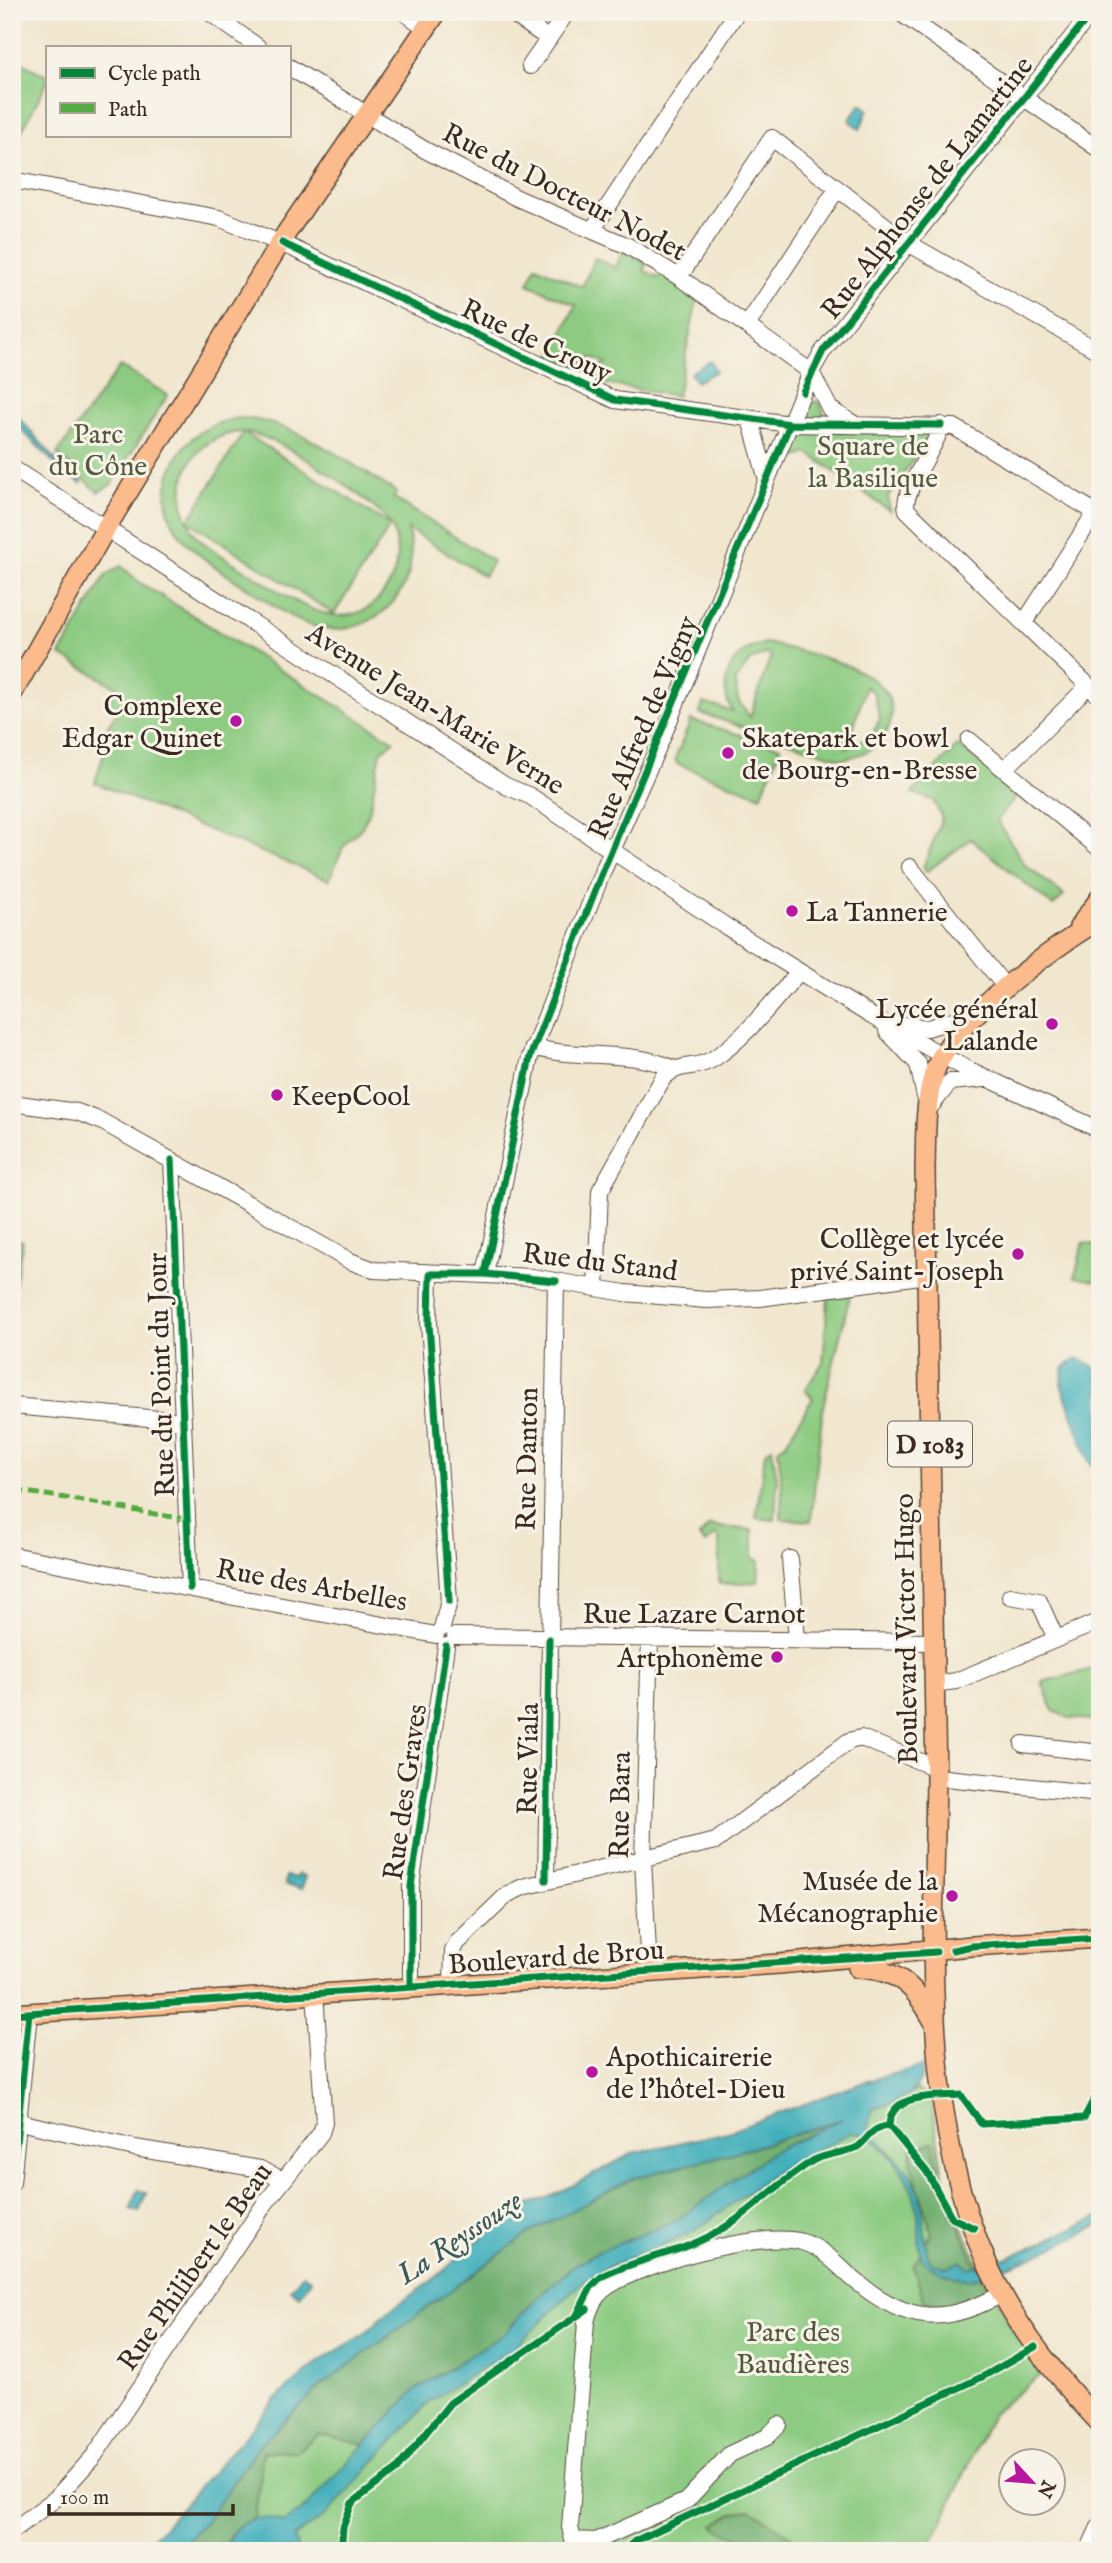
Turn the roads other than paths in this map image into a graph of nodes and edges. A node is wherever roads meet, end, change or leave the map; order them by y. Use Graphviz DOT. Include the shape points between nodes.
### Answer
graph roads {
  1 [pos="209,12"];
  2 [pos="404,12"];
  3 [pos="510,12"];
  4 [pos="567,12"];
  5 [pos="737,12"];
  6 [pos="899,12"];
  7 [pos="1091,12"];
  8 [pos="431,20"];
  9 [pos="549,39"];
  10 [pos="257,46"];
  11 [pos="530,66"];
  12 [pos="290,68"];
  13 [pos="1022,98"];
  14 [pos="365,117"];
  15 [pos="1100,150"];
  16 [pos="12,180"];
  17 [pos="837,189"];
  18 [pos="593,229"];
  19 [pos="282,243"];
  20 [pos="908,243"];
  21 [pos="679,277"];
  22 [pos="748,324"];
  23 [pos="1100,352"];
  24 [pos="811,372"];
  25 [pos="750,419"];
  26 [pos="790,424"];
  27 [pos="856,425"];
  28 [pos="941,425"];
  29 [pos="12,468"];
  30 [pos="767,480"];
  31 [pos="1098,510"];
  32 [pos="106,528"];
  33 [pos="1024,623"];
  34 [pos="1094,692"];
  35 [pos="12,694"];
  36 [pos="969,740"];
  37 [pos="1012,762"];
  38 [pos="1100,849"];
  39 [pos="612,851"];
  40 [pos="910,867"];
  41 [pos="1100,898"];
  42 [pos="1100,919"];
  43 [pos="1069,938"];
  44 [pos="799,972"];
  45 [pos="1007,989"];
  46 [pos="980,1011"];
  47 [pos="873,1017"];
  48 [pos="533,1047"];
  49 [pos="941,1056"];
  50 [pos="673,1068"];
  51 [pos="990,1080"];
  52 [pos="12,1103"];
  53 [pos="927,1111"];
  54 [pos="1100,1130"];
  55 [pos="172,1160"];
  56 [pos="430,1274"];
  57 [pos="485,1274"];
  58 [pos="927,1275"];
  59 [pos="556,1281"];
  60 [pos="596,1288"];
  61 [pos="12,1406"];
  62 [pos="183,1421"];
  63 [pos="12,1555"];
  64 [pos="790,1559"];
  65 [pos="190,1588"];
  66 [pos="1010,1596"];
  67 [pos="1100,1621"];
  68 [pos="445,1636"];
  69 [pos="549,1639"];
  70 [pos="650,1639"];
  71 [pos="797,1639"];
  72 [pos="1056,1639"];
  73 [pos="933,1642"];
  74 [pos="933,1684"];
  75 [pos="1023,1744"];
  76 [pos="1100,1753"];
  77 [pos="936,1773"];
  78 [pos="1100,1794"];
  79 [pos="643,1860"];
  80 [pos="546,1880"];
  81 [pos="1100,1938"];
  82 [pos="936,1952"];
  83 [pos="779,1964"];
  84 [pos="649,1971"];
  85 [pos="452,1984"];
  86 [pos="411,1987"];
  87 [pos="315,1993"];
  88 [pos="21,2014"];
  89 [pos="937,2028"];
  90 [pos="19,2122"];
  91 [pos="283,2180"];
  92 [pos="12,2183"];
  93 [pos="1002,2294"];
  94 [pos="1100,2423"];
  95 [pos="779,2425"];
  96 [pos="1100,2525"];
  97 [pos="12,2531"];
  98 [pos="1088,2551"];
  1 -- 10 [label="street"];
  2 -- 8 [label="street"];
  3 -- 9 [label="street"];
  4 -- 9 [label="street"];
  5 -- 18 [label="street"];
  6 -- 13 [label="street"];
  7 -- 13 [label="street, Rue Alphonse de Lamartine"];
  8 -- 14 [label="main road"];
  9 -- 11 [label="street"];
  12 -- 14 [label="street, Rue du Docteur Nodet"];
  13 -- 15 [label="street"];
  13 -- 20 [label="street, Rue Alphonse de Lamartine"];
  14 -- 18 [label="street, Rue du Docteur Nodet" via="517,198"];
  14 -- 19 [label="main road"];
  16 -- 19 [label="street, Rue de Crouy" via="219,218"];
  17 -- 20 [label="street"];
  17 -- 21 [label="street" via="772,138"];
  17 -- 22 [label="street"];
  18 -- 21 [label="street, Rue du Docteur Nodet"];
  19 -- 25 [label="street, Rue de Crouy" via="615,400"];
  19 -- 32 [label="main road"];
  20 -- 23 [label="street"];
  20 -- 24 [label="street, Rue Alphonse de Lamartine"];
  21 -- 22 [label="street, Rue du Docteur Nodet"];
  22 -- 24 [label="street, Rue du Docteur Nodet"];
  24 -- 26 [label="street, Rue Alphonse de Lamartine"];
  24 -- 27 [label="street" via="830,409"];
  25 -- 26 [label="street, Rue de Crouy"];
  25 -- 30 [label="street"];
  26 -- 27 [label="street, Rue de Crouy"];
  26 -- 30 [label="street, Rue Alfred de Vigny"];
  27 -- 28 [label="street, Rue de Crouy"];
  28 -- 31 [label="street" via="954,426"];
  28 -- 33 [label="street" via="939,440 905,505"];
  29 -- 32 [label="street, Avenue Jean-Marie Verne"];
  30 -- 39 [label="street, Rue Alfred de Vigny"];
  31 -- 33 [label="street"];
  32 -- 35 [label="main road"];
  32 -- 39 [label="street, Avenue Jean-Marie Verne"];
  33 -- 34 [label="street"];
  34 -- 37 [label="street"];
  36 -- 38 [label="street"];
  39 -- 44 [label="street, Avenue Jean-Marie Verne"];
  39 -- 48 [label="street, Rue Alfred de Vigny"];
  40 -- 45 [label="street"];
  41 -- 43 [label="main road, D 1083"];
  42 -- 43 [label="main road, D 1083"];
  43 -- 45 [label="main road, D 1083"];
  44 -- 47 [label="street, Avenue Jean-Marie Verne"];
  44 -- 50 [label="street" via="722,1053 703,1064"];
  45 -- 46 [label="main road, D 1083"];
  46 -- 47 [label="street" via="928,1028 904,1027"];
  46 -- 49 [label="main road, D 1083"];
  47 -- 49 [label="street, Avenue Jean-Marie Verne"];
  47 -- 53 [label="street" via="918,1064"];
  48 -- 50 [label="street" via="654,1060"];
  48 -- 57 [label="street, Rue Alfred de Vigny"];
  49 -- 51 [label="street, Avenue Jean-Marie Verne"];
  49 -- 53 [label="main road, Boulevard Victor Hugo / D 1083"];
  50 -- 60 [label="street" via="622,1147 600,1191"];
  51 -- 53 [label="street" via="950,1083"];
  51 -- 54 [label="street, Avenue Jean-Marie Verne"];
  52 -- 55 [label="street, Rue du Stand" via="77,1112"];
  53 -- 58 [label="main road, Boulevard Victor Hugo / D 1083"];
  55 -- 56 [label="street, Rue du Stand" via="362,1267"];
  55 -- 62 [label="street, Rue du Point du Jour"];
  56 -- 57 [label="street, Rue du Stand"];
  56 -- 68 [label="street, Rue des Graves" via="429,1324 449,1601"];
  57 -- 59 [label="street, Rue du Stand"];
  58 -- 60 [label="street, Rue du Stand" via="706,1300"];
  58 -- 73 [label="main road, Boulevard Victor Hugo / D 1083"];
  59 -- 60 [label="street, Rue du Stand"];
  59 -- 69 [label="street, Rue Danton"];
  61 -- 62 [label="street"];
  62 -- 65 [label="street, Rue du Point du Jour"];
  63 -- 65 [label="street, Rue des Arbelles"];
  64 -- 71 [label="street"];
  65 -- 68 [label="street, Rue des Arbelles"];
  66 -- 72 [label="street" via="1039,1601"];
  67 -- 72 [label="street"];
  68 -- 69 [label="street, Rue Lazare Carnot"];
  68 -- 86 [label="street, Rue des Graves" via="411,1885"];
  69 -- 70 [label="street, Rue Lazare Carnot"];
  69 -- 80 [label="street, Rue Viala"];
  70 -- 71 [label="street, Rue Lazare Carnot"];
  70 -- 79 [label="street, Rue Bara"];
  71 -- 73 [label="street, Rue Lazare Carnot"];
  72 -- 74 [label="street" via="956,1681"];
  73 -- 74 [label="main road, Boulevard Victor Hugo / D 1083"];
  74 -- 77 [label="main road, Boulevard Victor Hugo / D 1083"];
  75 -- 76 [label="street"];
  77 -- 78 [label="street"];
  77 -- 79 [label="street" via="861,1738 849,1741 729,1834 701,1847"];
  77 -- 82 [label="main road, Boulevard Victor Hugo / D 1083"];
  79 -- 80 [label="street"];
  79 -- 84 [label="street, Rue Bara"];
  80 -- 85 [label="street" via="508,1894 470,1928 453,1951"];
  81 -- 82 [label="main road, Boulevard de Brou"];
  82 -- 83 [label="main road, Boulevard de Brou"];
  82 -- 89 [label="main road, D 1083"];
  83 -- 84 [label="main road, Boulevard de Brou"];
  83 -- 89 [label="main road" via="888,1972 916,1993"];
  84 -- 85 [label="main road, Boulevard de Brou"];
  85 -- 86 [label="main road, Boulevard de Brou"];
  86 -- 87 [label="main road, Boulevard de Brou"];
  87 -- 88 [label="main road, Boulevard de Brou"];
  87 -- 91 [label="street, Rue Philibert le Beau" via="323,2128"];
  88 -- 90 [label="street"];
  89 -- 93 [label="main road, D 1083" via="942,2102 954,2163 974,2228"];
  90 -- 91 [label="street" via="260,2169"];
  90 -- 92 [label="street"];
  91 -- 97 [label="street, Rue Philibert le Beau" via="94,2456 55,2499"];
  93 -- 94 [label="main road, D 1083" via="1049,2366"];
  93 -- 95 [label="street" via="971,2311 919,2317 856,2282 820,2249 775,2239 723,2246 618,2280 595,2298 586,2322 570,2527 573,2540 596,2541 686,2501 730,2454 767,2437"];
  96 -- 98 [label="street"];
}
